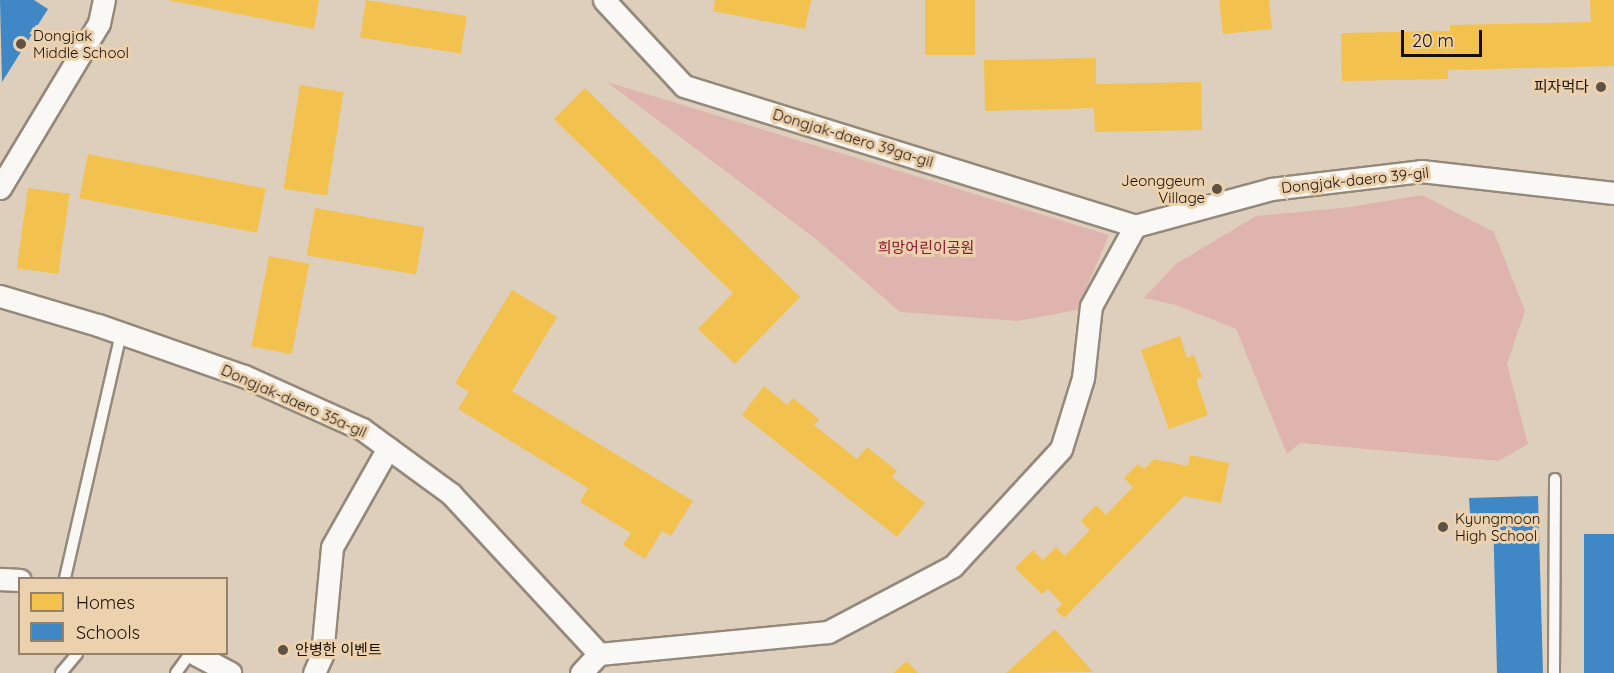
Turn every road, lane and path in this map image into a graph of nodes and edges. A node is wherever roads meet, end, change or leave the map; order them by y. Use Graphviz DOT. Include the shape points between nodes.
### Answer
graph roads {
  1 [pos="104,0"];
  2 [pos="604,0"];
  3 [pos="0,188"];
  4 [pos="1614,193"];
  5 [pos="1135,226"];
  6 [pos="0,296"];
  7 [pos="121,333"];
  8 [pos="388,448"];
  9 [pos="1555,479"];
  10 [pos="65,577"];
  11 [pos="599,654"];
  12 [pos="76,655"];
  13 [pos="189,655"];
  14 [pos="197,655"];
  15 [pos="61,673"];
  16 [pos="176,673"];
  17 [pos="230,673"];
  18 [pos="314,673"];
  19 [pos="581,673"];
  20 [pos="1554,673"];
  1 -- 3 [label="street" via="99,22"];
  2 -- 5 [label="street, Dongjak-daero 39ga-gil" via="684,86"];
  4 -- 5 [label="street, Dongjak-daero 39-gil" via="1421,171 1271,189"];
  5 -- 11 [label="street" via="1091,306 1083,378 1061,449 953,566 828,632"];
  6 -- 7 [label="street, Dongjak-daero 35a-gil"];
  7 -- 8 [label="street, Dongjak-daero 35a-gil" via="244,376 362,429"];
  7 -- 10 [label="lane"];
  8 -- 11 [label="street, Dongjak-daero 35a-gil" via="451,494"];
  8 -- 18 [label="street" via="332,547 322,655"];
  9 -- 20 [label="lane"];
  11 -- 19 [label="street"];
  12 -- 15 [label="lane"];
  13 -- 16 [label="lane"];
  14 -- 17 [label="street"];
}
